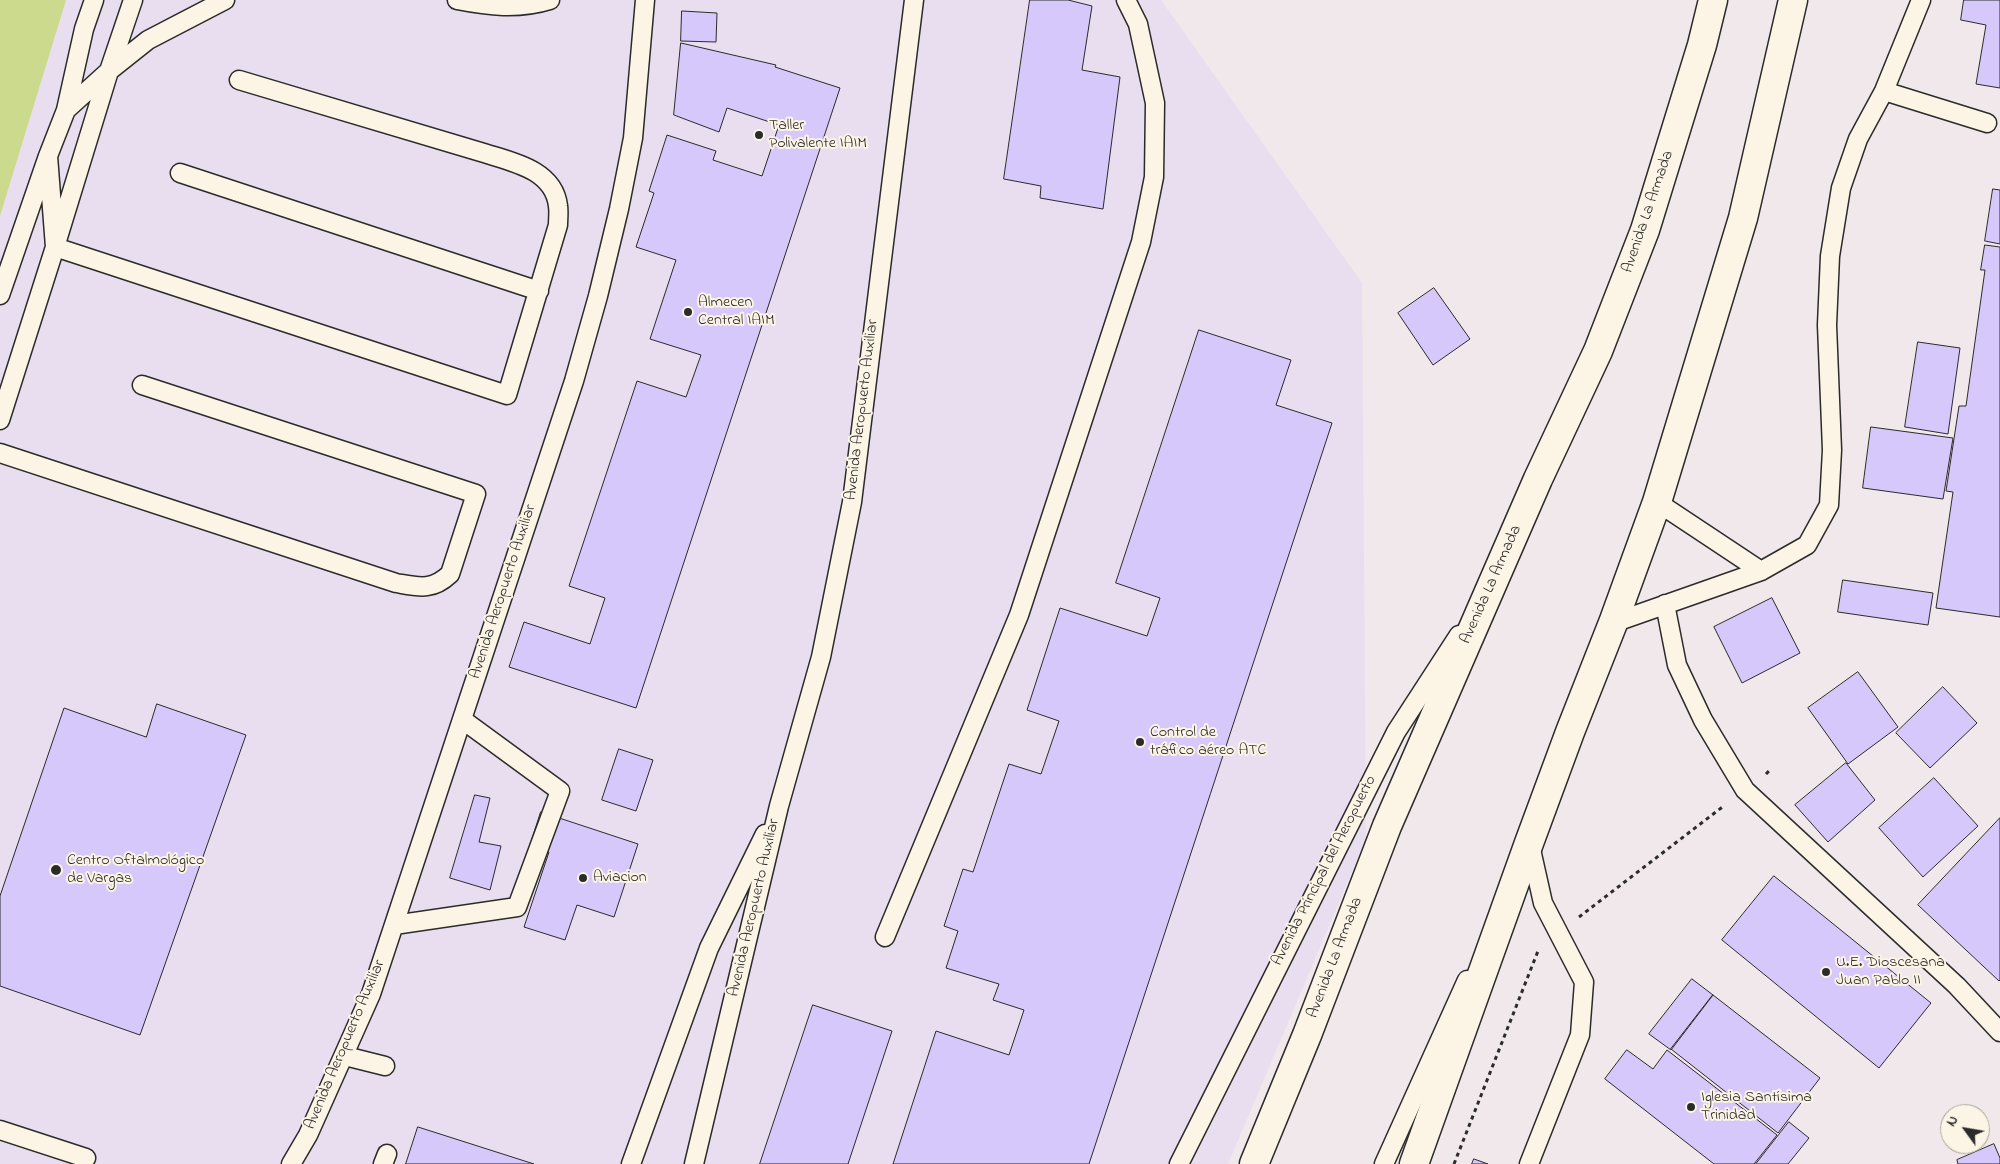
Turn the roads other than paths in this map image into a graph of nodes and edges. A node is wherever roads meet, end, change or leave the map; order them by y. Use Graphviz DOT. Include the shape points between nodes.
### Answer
graph roads {
  1 [pos="94,0"];
  2 [pos="134,0"];
  3 [pos="224,0"];
  4 [pos="457,0"];
  5 [pos="550,0"];
  6 [pos="645,0"];
  7 [pos="914,0"];
  8 [pos="1126,0"];
  9 [pos="1712,0"];
  10 [pos="1793,0"];
  11 [pos="1921,0"];
  12 [pos="109,71"];
  13 [pos="239,80"];
  14 [pos="1884,91"];
  15 [pos="66,110"];
  16 [pos="1987,123"];
  17 [pos="48,156"];
  18 [pos="180,173"];
  19 [pos="55,248"];
  20 [pos="539,291"];
  21 [pos="0,295"];
  22 [pos="142,385"];
  23 [pos="0,420"];
  24 [pos="0,453"];
  25 [pos="1656,502"];
  26 [pos="1761,571"];
  27 [pos="1490,588"];
  28 [pos="1665,604"];
  29 [pos="1613,623"];
  30 [pos="462,720"];
  31 [pos="779,806"];
  32 [pos="1529,842"];
  33 [pos="394,925"];
  34 [pos="885,936"];
  35 [pos="2000,1032"];
  36 [pos="345,1056"];
  37 [pos="385,1066"];
  38 [pos="0,1130"];
  39 [pos="86,1158"];
  40 [pos="291,1164"];
  41 [pos="631,1164"];
  42 [pos="694,1164"];
  43 [pos="1179,1164"];
  44 [pos="1254,1164"];
  45 [pos="1384,1164"];
  46 [pos="1414,1164"];
  47 [pos="1528,1164"];
  1 -- 15 [label="lane" via="84,29"];
  2 -- 12 [label="lane"];
  3 -- 12 [label="lane" via="148,40"];
  4 -- 5 [label="lane" via="511,7"];
  6 -- 30 [label="lane, Avenida Aeropuerto Auxiliar" via="633,138 620,209 598,296 574,381"];
  7 -- 31 [label="lane, Avenida Aeropuerto Auxiliar" via="852,502 821,657"];
  8 -- 34 [label="lane" via="1138,24 1155,103 1154,177 1141,242 1019,615"];
  9 -- 27 [label="main road, Avenida La Armada" via="1702,45 1645,230 1598,351"];
  10 -- 25 [label="main road" via="1743,218"];
  11 -- 14 [label="lane"];
  12 -- 15 [label="lane"];
  12 -- 19 [label="lane"];
  13 -- 20 [label="lane" via="484,153 543,176 554,191 558,225"];
  14 -- 16 [label="lane"];
  14 -- 26 [label="lane" via="1858,138 1841,188 1830,256 1827,325 1832,450 1829,505 1807,545"];
  15 -- 17 [label="lane"];
  17 -- 19 [label="lane"];
  17 -- 21 [label="lane"];
  18 -- 20 [label="lane"];
  19 -- 20 [label="lane" via="507,395"];
  19 -- 23 [label="lane"];
  22 -- 24 [label="lane" via="476,494 450,574 430,587 396,583"];
  25 -- 26 [label="lane"];
  25 -- 29 [label="main road"];
  26 -- 28 [label="lane"];
  27 -- 43 [label="lane, Avenida Principal del Aeropuerto" via="1396,732"];
  27 -- 44 [label="main road, Avenida La Armada" via="1387,826"];
  28 -- 29 [label="lane"];
  28 -- 35 [label="lane" via="1676,665 1703,720 1745,790 1957,986"];
  29 -- 32 [label="main road"];
  30 -- 33 [label="lane, Avenida Aeropuerto Auxiliar"];
  30 -- 33 [label="lane" via="560,791 517,907"];
  31 -- 41 [label="lane" via="709,948"];
  31 -- 42 [label="lane, Avenida Aeropuerto Auxiliar"];
  32 -- 45 [label="lane"];
  32 -- 46 [label="main road"];
  32 -- 47 [label="lane" via="1543,903 1584,982 1580,1035"];
  33 -- 36 [label="lane, Avenida Aeropuerto Auxiliar" via="371,994"];
  36 -- 37 [label="lane"];
  36 -- 40 [label="lane, Avenida Aeropuerto Auxiliar"];
  38 -- 39 [label="lane"];
}
